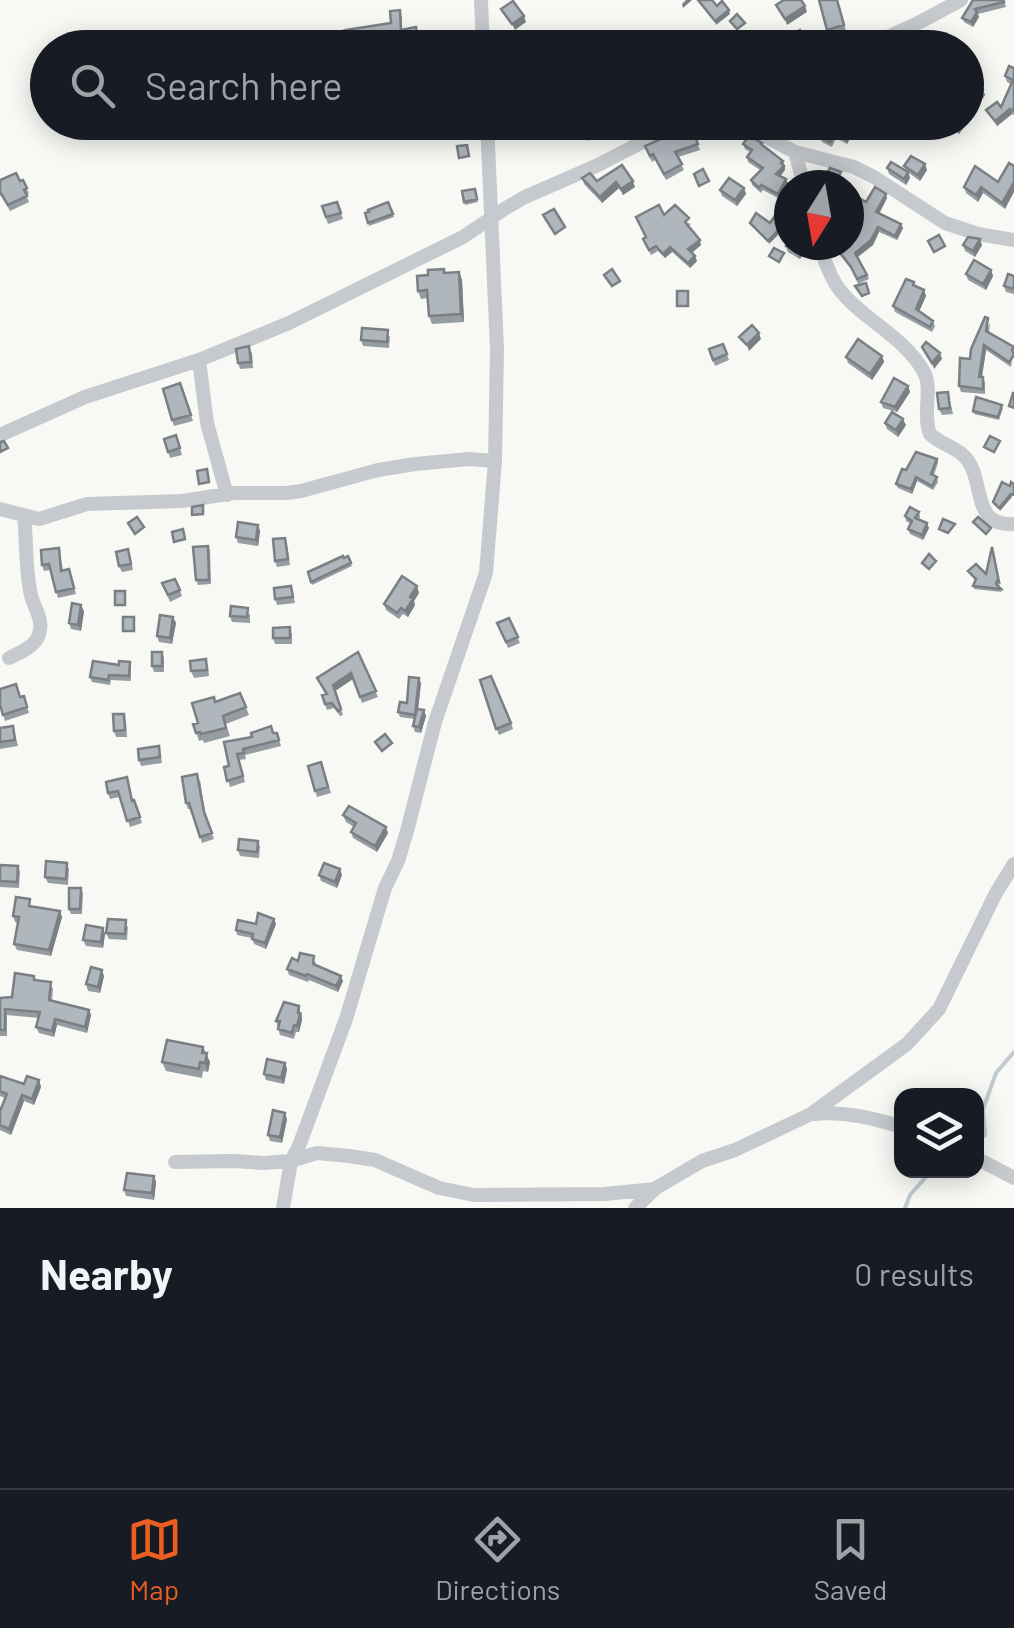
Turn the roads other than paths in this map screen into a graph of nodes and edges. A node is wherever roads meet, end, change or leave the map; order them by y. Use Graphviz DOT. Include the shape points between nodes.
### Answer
graph roads {
  1 [pos="481,0"];
  2 [pos="960,0"];
  3 [pos="482,30"];
  4 [pos="901,30"];
  5 [pos="488,140"];
  6 [pos="646,140"];
  7 [pos="772,140"];
  8 [pos="795,152"];
  9 [pos="800,170"];
  10 [pos="491,219"];
  11 [pos="1014,240"];
  12 [pos="825,260"];
  13 [pos="199,360"];
  14 [pos="0,435"];
  15 [pos="495,461"];
  16 [pos="227,495"];
  17 [pos="0,509"];
  18 [pos="24,516"];
  19 [pos="1014,524"];
  20 [pos="9,658"];
  21 [pos="1014,864"];
  22 [pos="811,1114"];
  23 [pos="894,1124"];
  24 [pos="291,1161"];
  25 [pos="175,1162"];
  26 [pos="984,1162"];
  27 [pos="1014,1178"];
  28 [pos="656,1188"];
  29 [pos="283,1208"];
  30 [pos="635,1208"];
  1 -- 3 [label="street"];
  2 -- 4 [label="street"];
  5 -- 10 [label="street"];
  6 -- 10 [label="street"];
  7 -- 8 [label="street"];
  8 -- 9 [label="street"];
  8 -- 11 [label="street" via="854,167 945,223"];
  10 -- 13 [label="street" via="290,324"];
  10 -- 15 [label="street"];
  12 -- 19 [label="street" via="841,292 922,368 930,434 964,455 992,520"];
  13 -- 14 [label="street" via="85,397"];
  13 -- 16 [label="street"];
  15 -- 16 [label="street" via="415,464 301,491"];
  15 -- 24 [label="street" via="482,586 346,1019"];
  16 -- 18 [label="street" via="101,502 39,519"];
  17 -- 18 [label="street"];
  18 -- 20 [label="street" via="40,630"];
  21 -- 22 [label="street" via="926,1025"];
  22 -- 23 [label="street"];
  22 -- 28 [label="street"];
  24 -- 25 [label="street"];
  24 -- 28 [label="street" via="317,1153 375,1160 474,1196"];
  24 -- 29 [label="street"];
  26 -- 27 [label="street"];
  28 -- 30 [label="street"];
}
